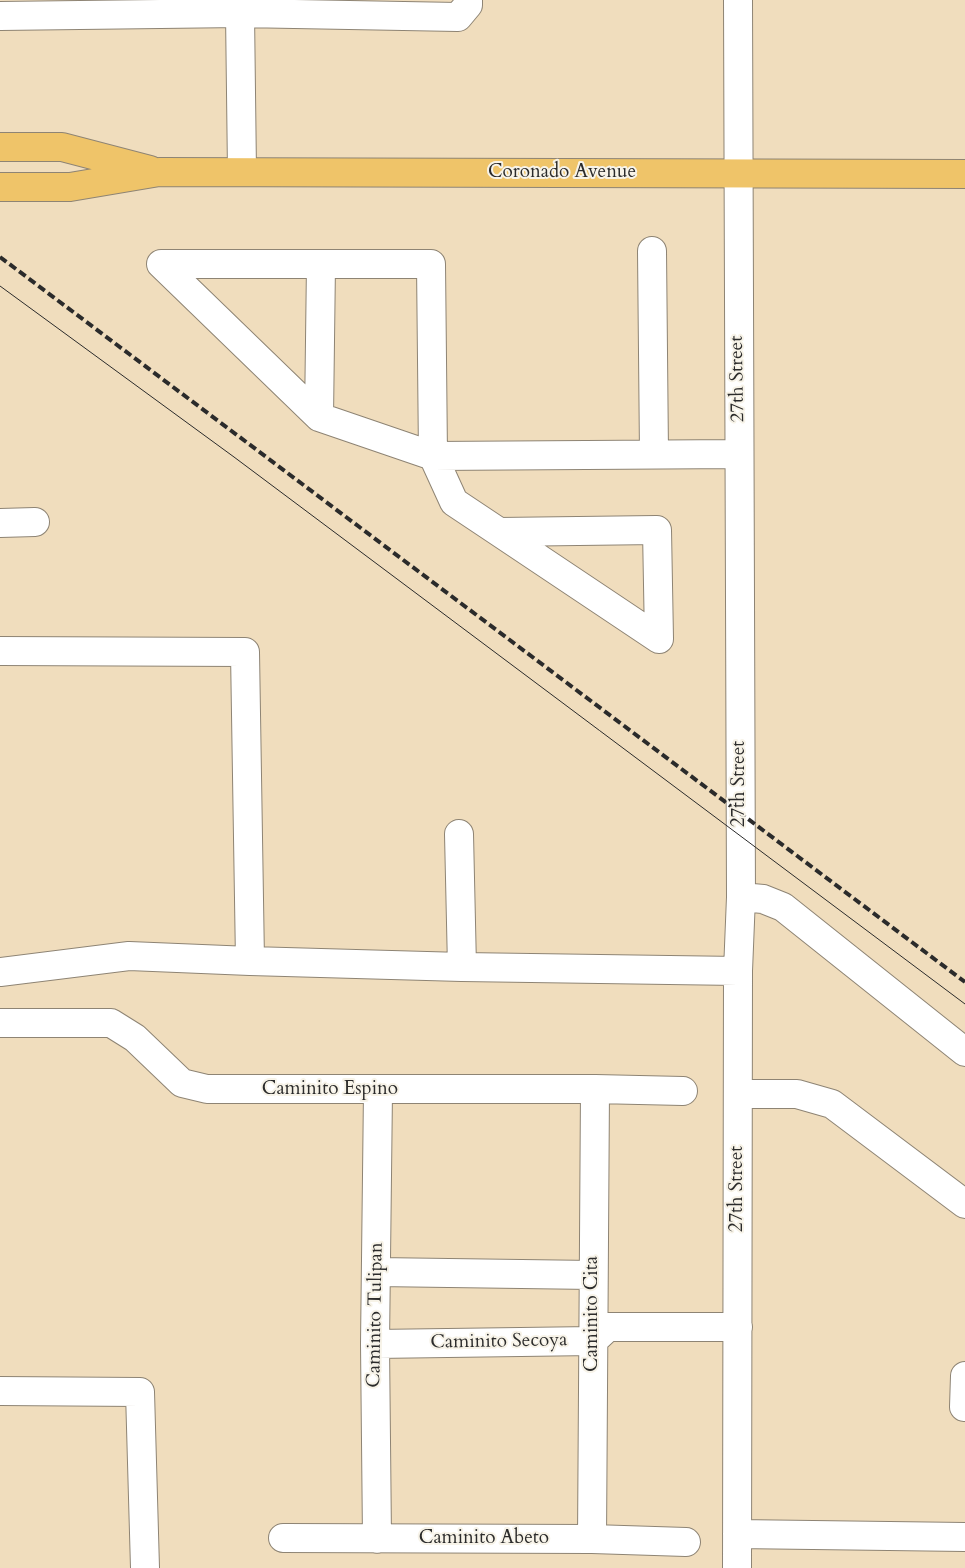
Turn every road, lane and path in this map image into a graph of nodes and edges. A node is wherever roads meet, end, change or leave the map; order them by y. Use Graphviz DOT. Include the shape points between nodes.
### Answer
graph roads {
  1 [pos="468,0"];
  2 [pos="738,0"];
  3 [pos="240,13"];
  4 [pos="0,16"];
  5 [pos="0,147"];
  6 [pos="159,172"];
  7 [pos="242,172"];
  8 [pos="739,173"];
  9 [pos="965,174"];
  10 [pos="0,187"];
  11 [pos="652,251"];
  12 [pos="321,264"];
  13 [pos="319,417"];
  14 [pos="654,454"];
  15 [pos="739,454"];
  16 [pos="433,456"];
  17 [pos="35,522"];
  18 [pos="0,523"];
  19 [pos="499,532"];
  20 [pos="0,651"];
  21 [pos="459,834"];
  22 [pos="741,897"];
  23 [pos="250,961"];
  24 [pos="462,967"];
  25 [pos="738,971"];
  26 [pos="0,972"];
  27 [pos="0,1023"];
  28 [pos="965,1052"];
  29 [pos="595,1089"];
  30 [pos="378,1091"];
  31 [pos="683,1091"];
  32 [pos="738,1094"];
  33 [pos="965,1204"];
  34 [pos="377,1272"];
  35 [pos="593,1275"];
  36 [pos="738,1327"];
  37 [pos="593,1341"];
  38 [pos="375,1344"];
  39 [pos="965,1376"];
  40 [pos="0,1391"];
  41 [pos="964,1407"];
  42 [pos="737,1534"];
  43 [pos="965,1537"];
  44 [pos="283,1538"];
  45 [pos="377,1540"];
  46 [pos="592,1540"];
  47 [pos="686,1542"];
  48 [pos="146,1568"];
  49 [pos="737,1568"];
  1 -- 3 [label="street" via="468,5 458,17"];
  2 -- 8 [label="street, 27th Street"];
  3 -- 4 [label="street"];
  3 -- 7 [label="street"];
  5 -- 6 [label="main road, Coronado Avenue" via="62,147"];
  6 -- 7 [label="main road, Coronado Avenue"];
  6 -- 10 [label="main road, Coronado Avenue" via="70,187"];
  7 -- 8 [label="main road, Coronado Avenue"];
  8 -- 9 [label="main road, Coronado Avenue"];
  8 -- 15 [label="street, 27th Street"];
  11 -- 14 [label="street"];
  12 -- 13 [label="street"];
  12 -- 13 [label="street" via="161,264"];
  12 -- 16 [label="street" via="431,264"];
  13 -- 16 [label="street"];
  14 -- 15 [label="street"];
  14 -- 16 [label="street"];
  15 -- 22 [label="street, 27th Street"];
  16 -- 19 [label="street" via="454,502"];
  17 -- 18 [label="street"];
  19 -- 19 [label="street" via="523,548 659,639 657,530"];
  20 -- 23 [label="street" via="245,652"];
  21 -- 24 [label="street"];
  22 -- 25 [label="street, 27th Street"];
  22 -- 28 [label="street" via="763,899 783,907"];
  23 -- 24 [label="street"];
  23 -- 26 [label="street" via="129,956"];
  24 -- 25 [label="street"];
  25 -- 32 [label="street, 27th Street"];
  27 -- 30 [label="street, Caminito Espino" via="111,1023 135,1038 182,1083 207,1089"];
  29 -- 30 [label="street, Caminito Espino"];
  29 -- 31 [label="street, Caminito Espino"];
  29 -- 35 [label="street, Caminito Cita"];
  30 -- 34 [label="street, Caminito Tulipan"];
  32 -- 33 [label="street" via="797,1094 832,1104"];
  32 -- 36 [label="street, 27th Street"];
  34 -- 35 [label="street"];
  34 -- 38 [label="street, Caminito Tulipan"];
  35 -- 37 [label="street, Caminito Cita"];
  36 -- 37 [label="street, Caminito Secoya" via="608,1327"];
  36 -- 42 [label="street, 27th Street"];
  37 -- 38 [label="street, Caminito Secoya"];
  37 -- 46 [label="street, Caminito Cita"];
  38 -- 45 [label="street, Caminito Tulipan"];
  39 -- 41 [label="street"];
  40 -- 48 [label="street" via="140,1392"];
  42 -- 43 [label="street"];
  42 -- 49 [label="street, 27th Street"];
  44 -- 45 [label="street, Caminito Abeto"];
  45 -- 46 [label="street, Caminito Abeto"];
  46 -- 47 [label="street, Caminito Abeto"];
}
